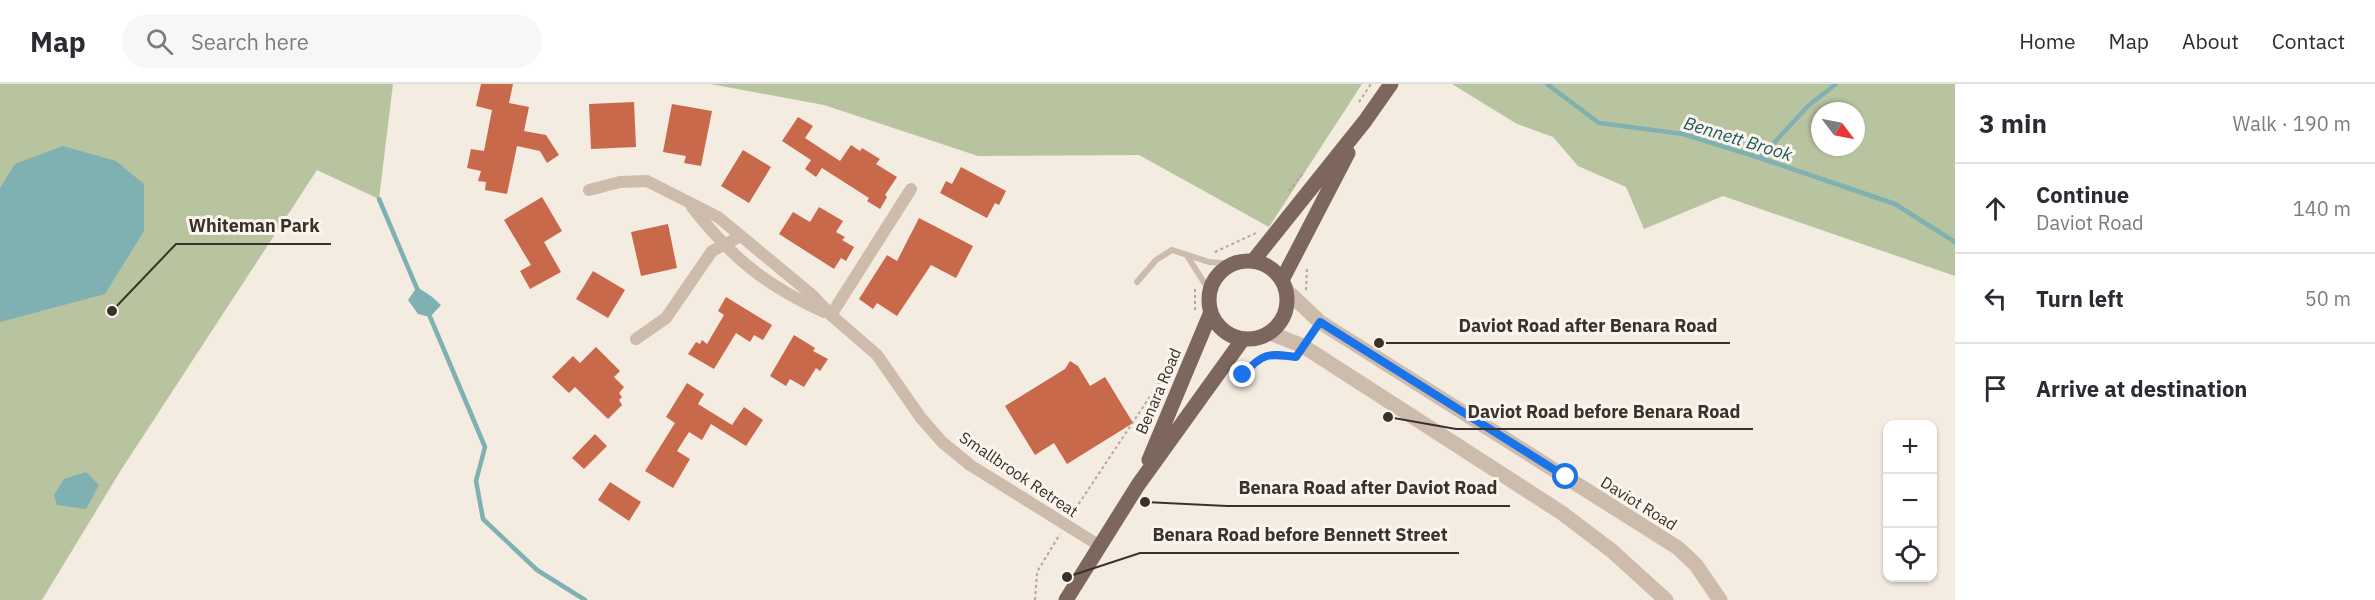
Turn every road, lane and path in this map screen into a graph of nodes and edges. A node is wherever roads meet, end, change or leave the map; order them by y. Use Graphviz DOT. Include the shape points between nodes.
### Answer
graph roads {
  1 [pos="1391,84"];
  2 [pos="1365,122"];
  3 [pos="911,189"];
  4 [pos="589,190"];
  5 [pos="690,204"];
  6 [pos="741,236"];
  7 [pos="1301,244"];
  8 [pos="724,245"];
  9 [pos="1188,257"];
  10 [pos="1253,261"];
  11 [pos="1232,264"];
  12 [pos="1137,282"];
  13 [pos="1284,285"];
  14 [pos="1210,292"];
  15 [pos="1306,292"];
  16 [pos="1211,312"];
  17 [pos="831,315"];
  18 [pos="1270,333"];
  19 [pos="636,339"];
  20 [pos="1243,339"];
  21 [pos="1286,355"];
  22 [pos="1225,364"];
  23 [pos="1138,485"];
  24 [pos="1100,546"];
  25 [pos="1066,600"];
  26 [pos="1666,600"];
  27 [pos="1719,600"];
  1 -- 2 [label="main road"];
  2 -- 7 [label="main road"];
  2 -- 10 [label="main road"];
  3 -- 17 [label="street"];
  4 -- 5 [label="street, Smallbrook Retreat" via="620,182 647,181"];
  5 -- 6 [label="street, Smallbrook Retreat" via="718,217"];
  5 -- 8 [label="street, Smallbrook Retreat"];
  6 -- 8 [label="street"];
  6 -- 17 [label="street, Smallbrook Retreat"];
  7 -- 13 [label="main road"];
  7 -- 15 [label="path" via="1310,249"];
  8 -- 17 [label="street, Smallbrook Retreat" via="752,271 799,301"];
  8 -- 19 [label="street" via="712,251 666,318"];
  9 -- 11 [label="lane"];
  9 -- 12 [label="lane" via="1177,251 1165,253"];
  9 -- 14 [label="lane"];
  10 -- 11 [label="main road"];
  10 -- 13 [label="main road" via="1274,270"];
  11 -- 14 [label="main road" via="1218,275"];
  13 -- 18 [label="main road" via="1285,315"];
  13 -- 27 [label="street, Daviot Road" via="1320,322 1678,548 1706,578"];
  14 -- 16 [label="main road"];
  16 -- 20 [label="main road" via="1223,330"];
  16 -- 23 [label="main road, Benara Road"];
  17 -- 24 [label="street, Smallbrook Retreat" via="877,355 942,442 970,465"];
  18 -- 20 [label="main road"];
  18 -- 26 [label="street" via="1303,346 1539,498 1612,551"];
  20 -- 22 [label="main road, Benara Road"];
  21 -- 22 [label="path" via="1257,360 1243,375"];
  22 -- 23 [label="main road, Benara Road"];
  23 -- 24 [label="main road, Benara Road"];
  24 -- 25 [label="main road, Benara Road"];
}
